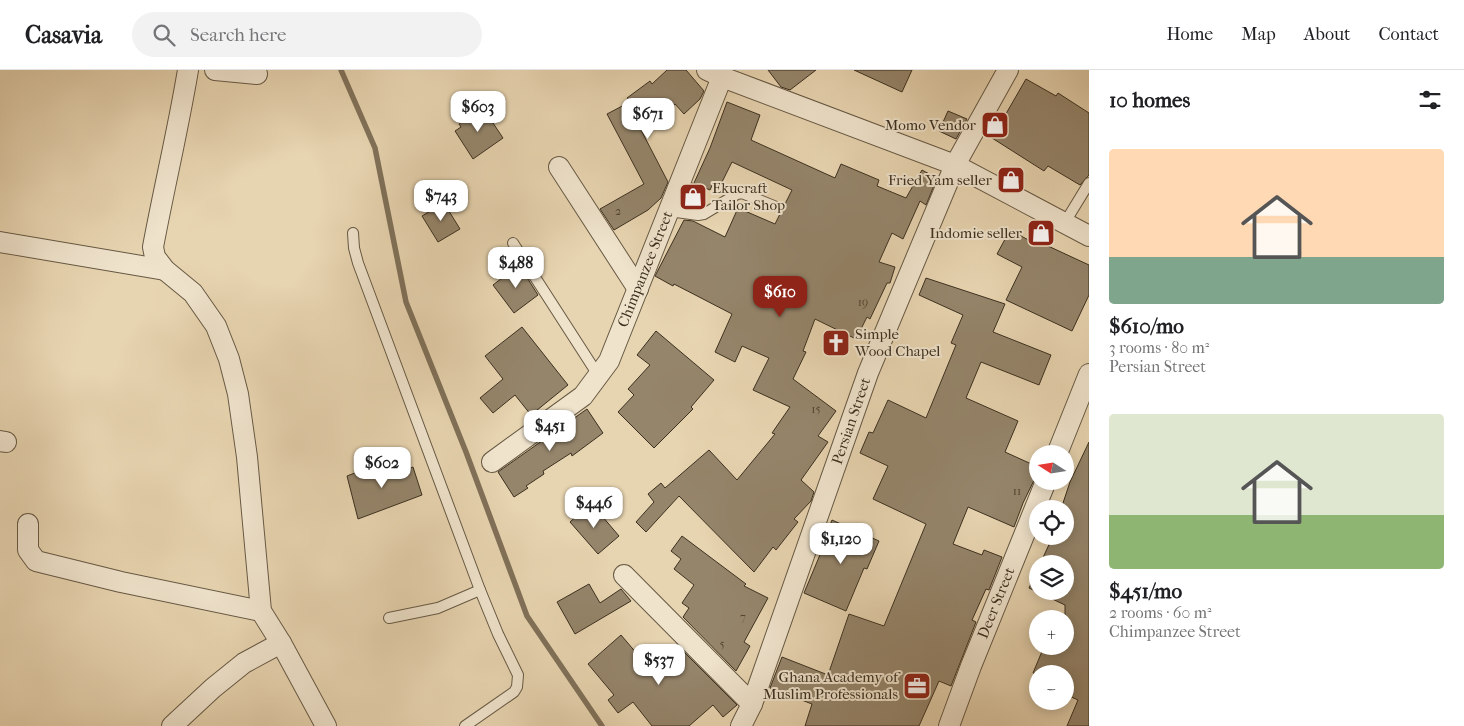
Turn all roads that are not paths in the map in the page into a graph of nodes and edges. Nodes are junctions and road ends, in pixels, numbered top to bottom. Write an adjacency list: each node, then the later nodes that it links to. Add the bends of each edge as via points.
1 (188, 70): 16 (street, via 180,122 152,247)
2 (214, 70): 4 (street)
3 (1008, 70): 6 (street, Persian Street)
4 (257, 74)
5 (715, 74): 6 (street, Chimpanzee Street); 10 (street, Chimpanzee Street)
6 (954, 165): 11 (street, Chimpanzee Street); 29 (street, Persian Street, via 868,373)
7 (559, 167): 17 (street)
8 (1089, 183): 11 (lane)
9 (774, 206): 10 (lane, via 742,193 704,214)
10 (669, 211): 17 (street, Chimpanzee Street)
11 (1064, 224): 13 (street, Chimpanzee Street)
12 (353, 233): 25 (lane, via 358,263)
13 (1089, 236)
14 (0, 242): 16 (street)
15 (513, 242): 19 (lane)
16 (165, 270): 26 (street, via 193,293 216,326 229,359 238,394 247,457)
17 (638, 289): 19 (street, Chimpanzee Street, via 609,361)
18 (1089, 374): 20 (street)
19 (598, 375): 21 (street, Chimpanzee Street, via 583,396)
20 (1061, 445)
21 (492, 462)
22 (1042, 490): 34 (street, Deer Street)
23 (28, 524): 26 (street, via 28,550 36,561 120,582)
24 (624, 575): 29 (street)
25 (480, 590): 27 (lane, via 438,608); 32 (lane, via 516,668 518,681 514,692)
26 (261, 610): 28 (street)
27 (389, 618)
28 (281, 643): 30 (street, via 238,668); 31 (street)
29 (752, 704): 33 (street, Persian Street)
30 (172, 726)
31 (326, 726)
32 (465, 726)
33 (741, 726)
34 (949, 726)

